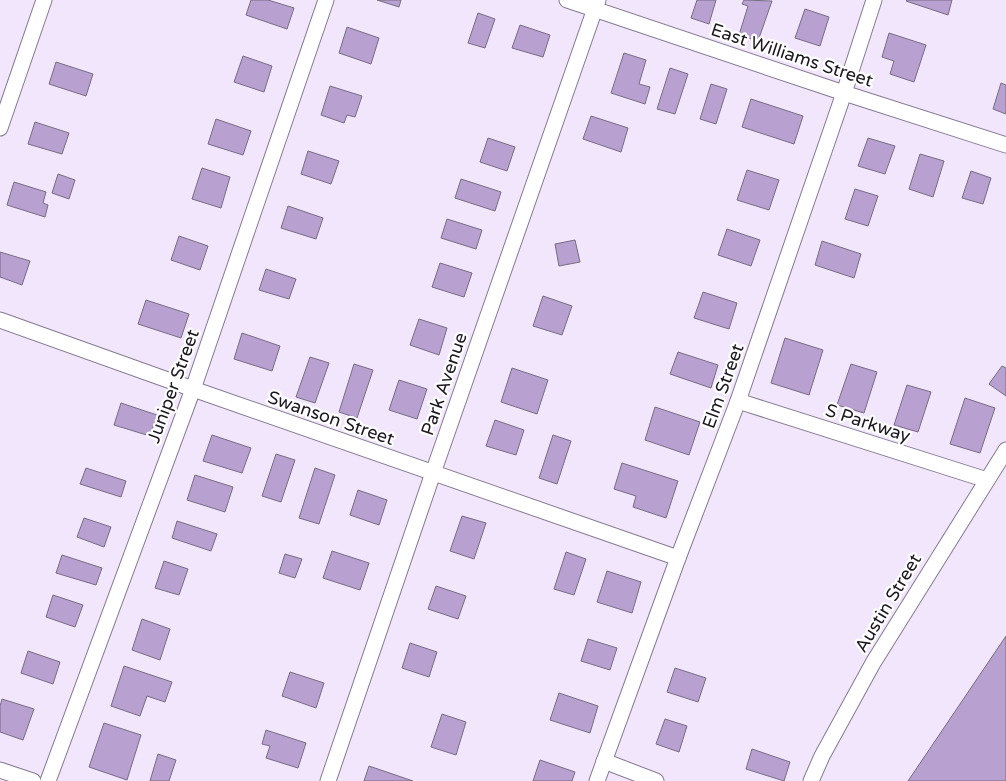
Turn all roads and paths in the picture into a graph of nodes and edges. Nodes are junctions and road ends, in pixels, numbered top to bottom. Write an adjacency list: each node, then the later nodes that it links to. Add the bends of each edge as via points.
1 (44, 0): 7 (street)
2 (326, 0): 10 (street, Juniper Street)
3 (567, 0): 5 (street, East Williams Street)
4 (874, 0): 6 (street, Elm Street)
5 (597, 5): 6 (street, East Williams Street); 13 (street, Park Avenue)
6 (844, 93): 8 (street, East Williams Street); 11 (street, Elm Street)
7 (0, 128)
8 (1006, 144)
9 (0, 320): 10 (street, Swanson Street)
10 (193, 389): 13 (street, Swanson Street); 19 (street, Juniper Street)
11 (738, 401): 14 (street, S Parkway); 15 (street, Elm Street)
12 (1006, 450): 14 (street, Austin Street)
13 (432, 473): 15 (street, Swanson Street); 20 (street, Park Avenue)
14 (987, 480): 23 (street, Austin Street, via 873,663)
15 (678, 558): 16 (street, Elm Street)
16 (604, 761): 21 (street, Elm Street); 22 (street)
17 (0, 770): 18 (street)
18 (33, 781)
19 (48, 781)
20 (328, 781)
21 (597, 781)
22 (656, 781)
23 (811, 781)

